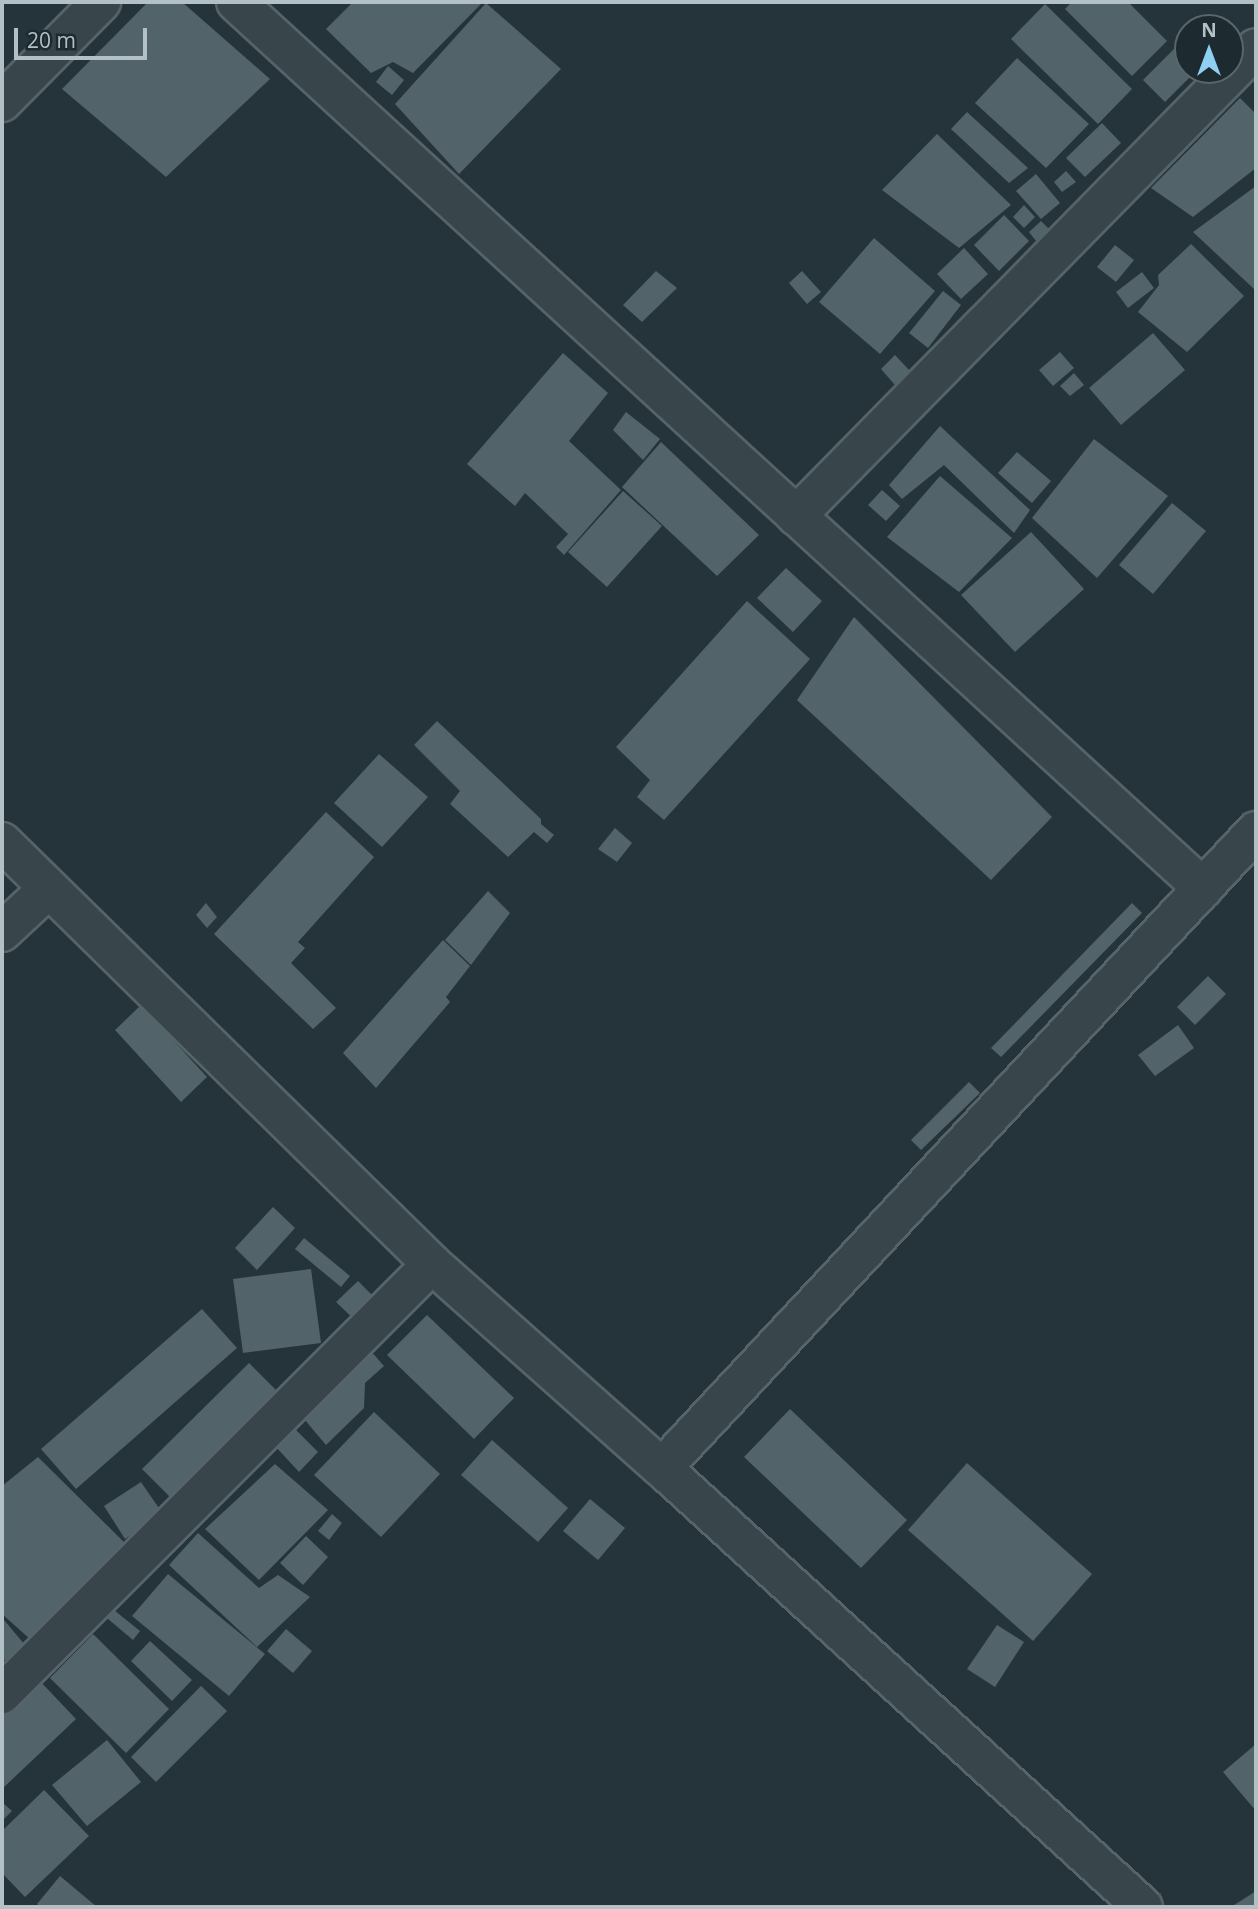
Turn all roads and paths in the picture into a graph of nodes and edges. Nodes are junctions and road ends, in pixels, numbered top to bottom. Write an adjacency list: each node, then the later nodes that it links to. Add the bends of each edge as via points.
1 (101, 2): 4 (street)
2 (236, 2): 5 (street)
3 (1256, 48): 5 (street)
4 (2, 102)
5 (796, 516): 9 (street)
6 (1256, 831): 9 (street)
7 (2, 842): 8 (street)
8 (49, 888): 10 (street); 11 (street)
9 (1203, 888): 12 (street)
10 (2, 932)
11 (432, 1264): 12 (street); 13 (street)
12 (662, 1468): 14 (street)
13 (2, 1694)
14 (1143, 1907)

